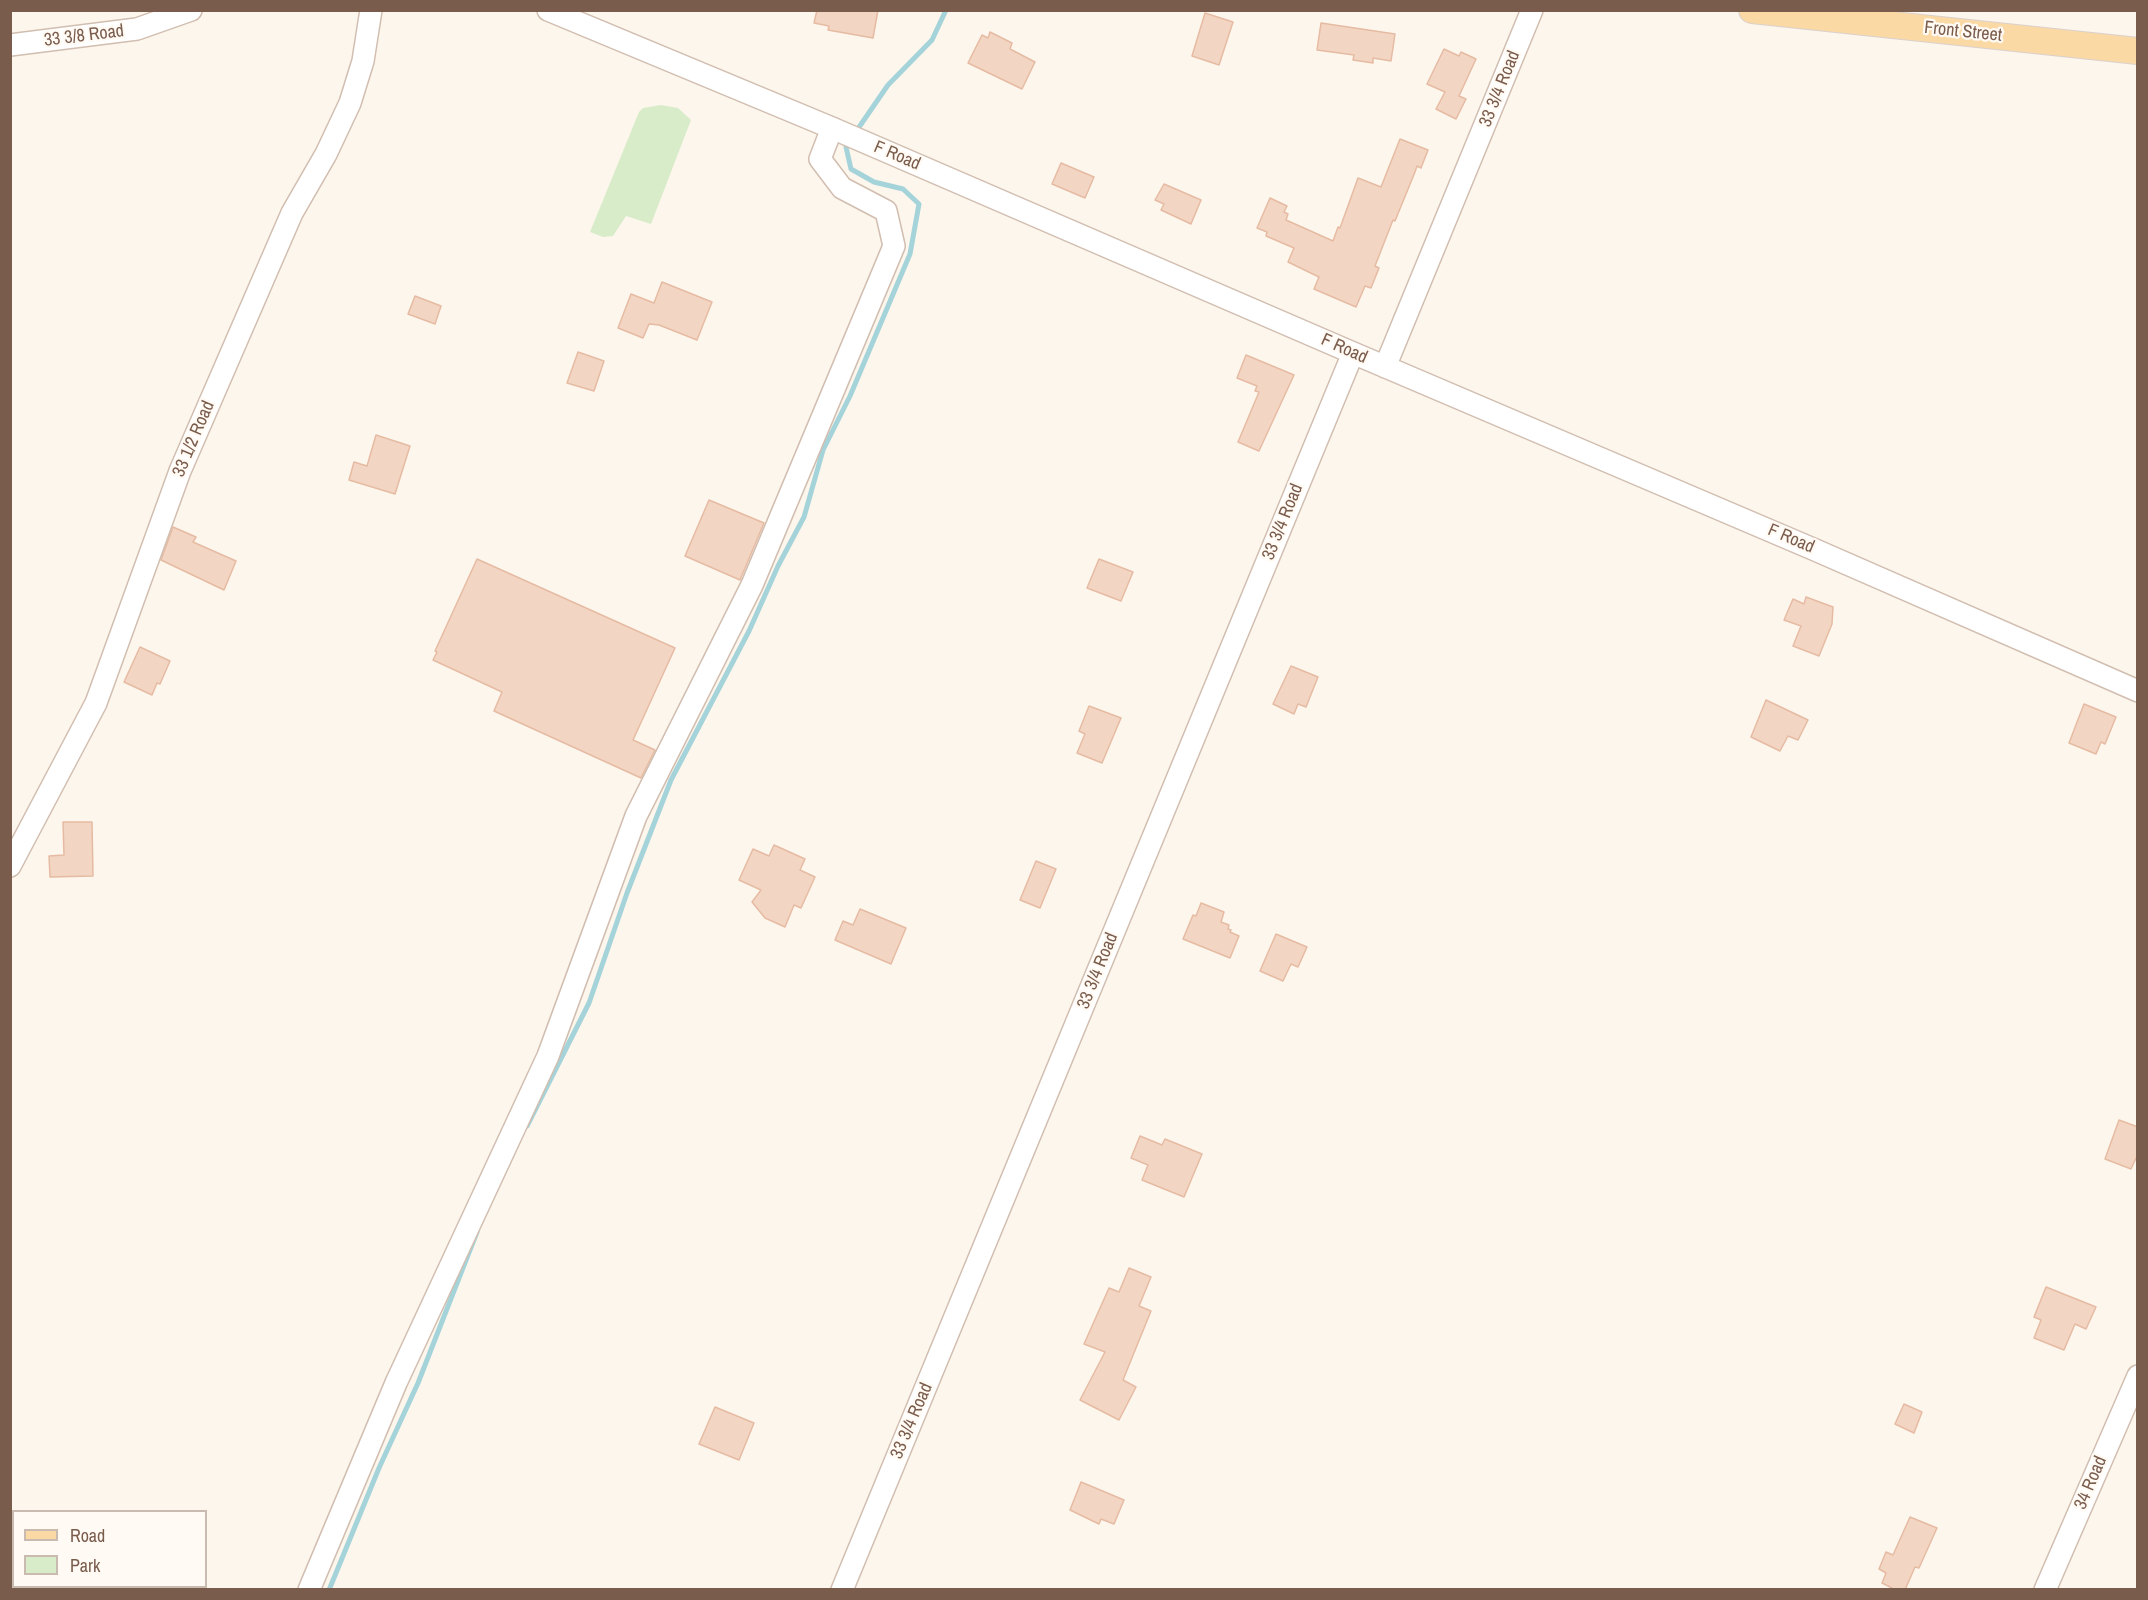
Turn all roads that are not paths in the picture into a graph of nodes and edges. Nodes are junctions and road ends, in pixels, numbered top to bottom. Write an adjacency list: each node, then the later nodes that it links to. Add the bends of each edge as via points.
1 (190, 10): 6 (street, 33 3/8 Road, via 137,29)
2 (371, 10): 12 (street, 33 1/2 Road, via 363,60 350,103 292,213 180,471 96,704)
3 (548, 10): 8 (street, F Road)
4 (1532, 10): 10 (street, 33 3/4 Road)
5 (1752, 10): 7 (main road, Front Street)
6 (10, 45)
7 (2138, 51)
8 (832, 128): 9 (street, F Road); 14 (street, via 820,159 842,188 886,211 894,246 752,585 636,816 548,1056 396,1383)
9 (1353, 353): 10 (street, F Road); 15 (street, 33 3/4 Road)
10 (1385, 367): 11 (street, F Road)
11 (2138, 691)
12 (10, 866)
13 (2138, 1376): 16 (street, 34 Road)
14 (309, 1590)
15 (842, 1590)
16 (2045, 1590)

